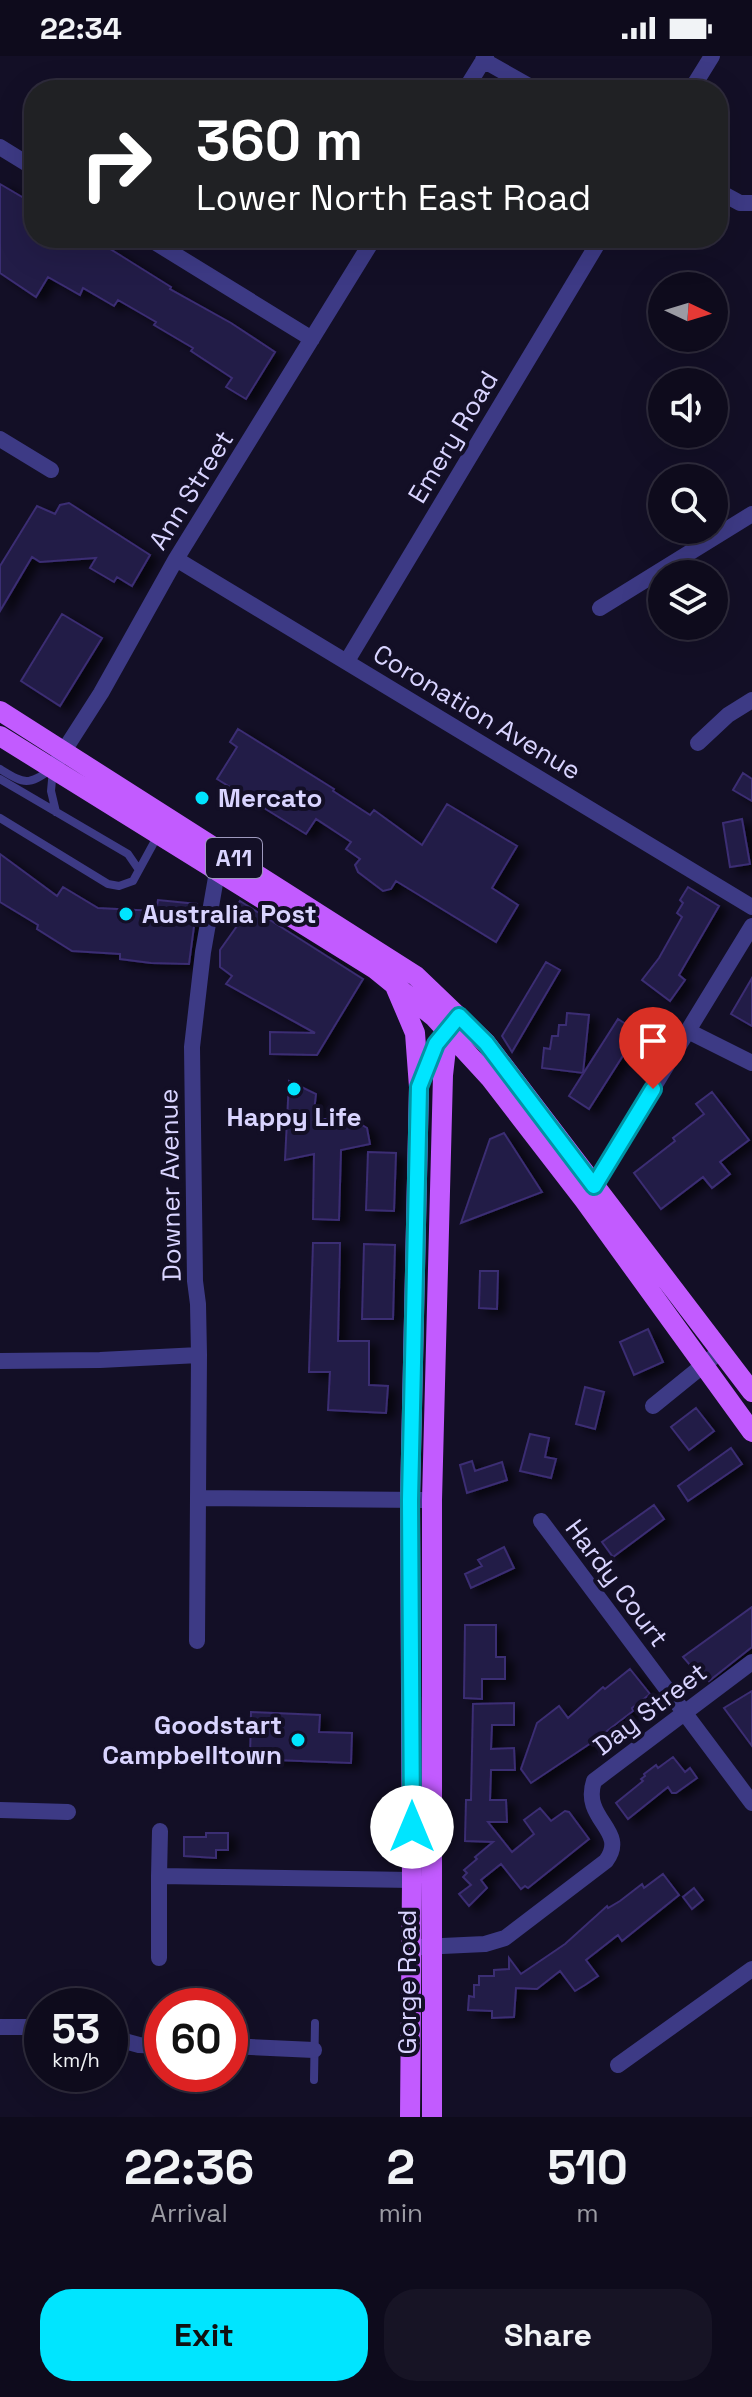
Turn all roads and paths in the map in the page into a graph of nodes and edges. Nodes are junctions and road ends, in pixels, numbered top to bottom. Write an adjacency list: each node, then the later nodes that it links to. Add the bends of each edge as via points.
1 (712, 56): 5 (street)
2 (484, 58): 3 (street); 4 (street)
3 (471, 80)
4 (520, 80)
5 (697, 80)
6 (0, 147): 7 (street)
7 (24, 162)
8 (728, 196): 9 (street)
9 (752, 203)
10 (164, 248): 13 (street)
11 (368, 248): 13 (street, Ann Street)
12 (595, 248): 19 (street, Emery Road)
13 (312, 339): 17 (street, Ann Street)
14 (0, 439): 15 (street)
15 (51, 470)
16 (752, 514): 18 (street)
17 (176, 559): 19 (street, Coronation Avenue); 24 (street, Ann Street)
18 (600, 608)
19 (347, 661): 33 (street, Coronation Avenue)
20 (752, 700): 23 (street)
21 (0, 711): 24 (main road, A11)
22 (0, 736): 25 (main road, A11)
23 (698, 743)
24 (64, 750): 25 (street, Ann Street); 36 (main road, A11, via 416,976)
25 (53, 768): 26 (lane, via 30,782); 28 (lane); 30 (main road, A11)
26 (0, 769)
27 (0, 779): 28 (lane)
28 (56, 812): 31 (lane, via 128,854)
29 (0, 818): 31 (lane, via 108,884 133,881)
30 (159, 835): 31 (lane); 32 (main road, A11)
31 (139, 870)
32 (217, 872): 35 (main road, A11); 42 (street, Downer Avenue, via 192,1047)
33 (752, 907)
34 (752, 926): 37 (street)
35 (395, 986): 36 (main road, A11); 39 (main road, Gorge Road, via 415,1033)
36 (454, 1024): 39 (main road, Gorge Road, via 436,1044); 40 (main road, A11, via 486,1043); 50 (main road, Gorge Road, via 443,1075)
37 (688, 1031): 38 (street); 40 (street)
38 (752, 1063)
39 (419, 1087): 49 (main road, Gorge Road)
40 (589, 1193): 41 (main road, A11); 44 (main road, A11)
41 (722, 1350): 44 (street); 45 (main road, A11)
42 (199, 1355): 43 (street); 48 (street, Downer Avenue)
43 (0, 1361)
44 (703, 1365): 46 (street); 47 (main road, A11)
45 (752, 1392)
46 (653, 1406)
47 (752, 1432)
48 (198, 1498): 49 (street); 52 (street, Downer Avenue)
49 (410, 1500): 50 (street); 60 (main road, Gorge Road)
50 (432, 1500): 62 (main road, Gorge Road)
51 (541, 1521): 54 (street, Hardy Court)
52 (197, 1641)
53 (752, 1662): 54 (street, Day Street)
54 (683, 1712): 55 (street, Hardy Court); 62 (street, Day Street, via 594,1781 591,1802 612,1839 606,1861 505,1938)
55 (752, 1803)
56 (0, 1810): 57 (street)
57 (68, 1812)
58 (160, 1831): 59 (street)
59 (159, 1876): 60 (street); 63 (street)
60 (412, 1880): 61 (main road, Gorge Road)
61 (412, 1947): 62 (street, Day Street); 72 (main road, Gorge Road)
62 (433, 1947): 73 (main road, Gorge Road)
63 (159, 1958)
64 (752, 1969): 70 (street)
65 (315, 2023): 69 (lane)
66 (0, 2027): 67 (street)
67 (24, 2027)
68 (248, 2047): 69 (street)
69 (314, 2050): 71 (lane)
70 (618, 2065)
71 (314, 2080)
72 (410, 2117)
73 (432, 2117)

